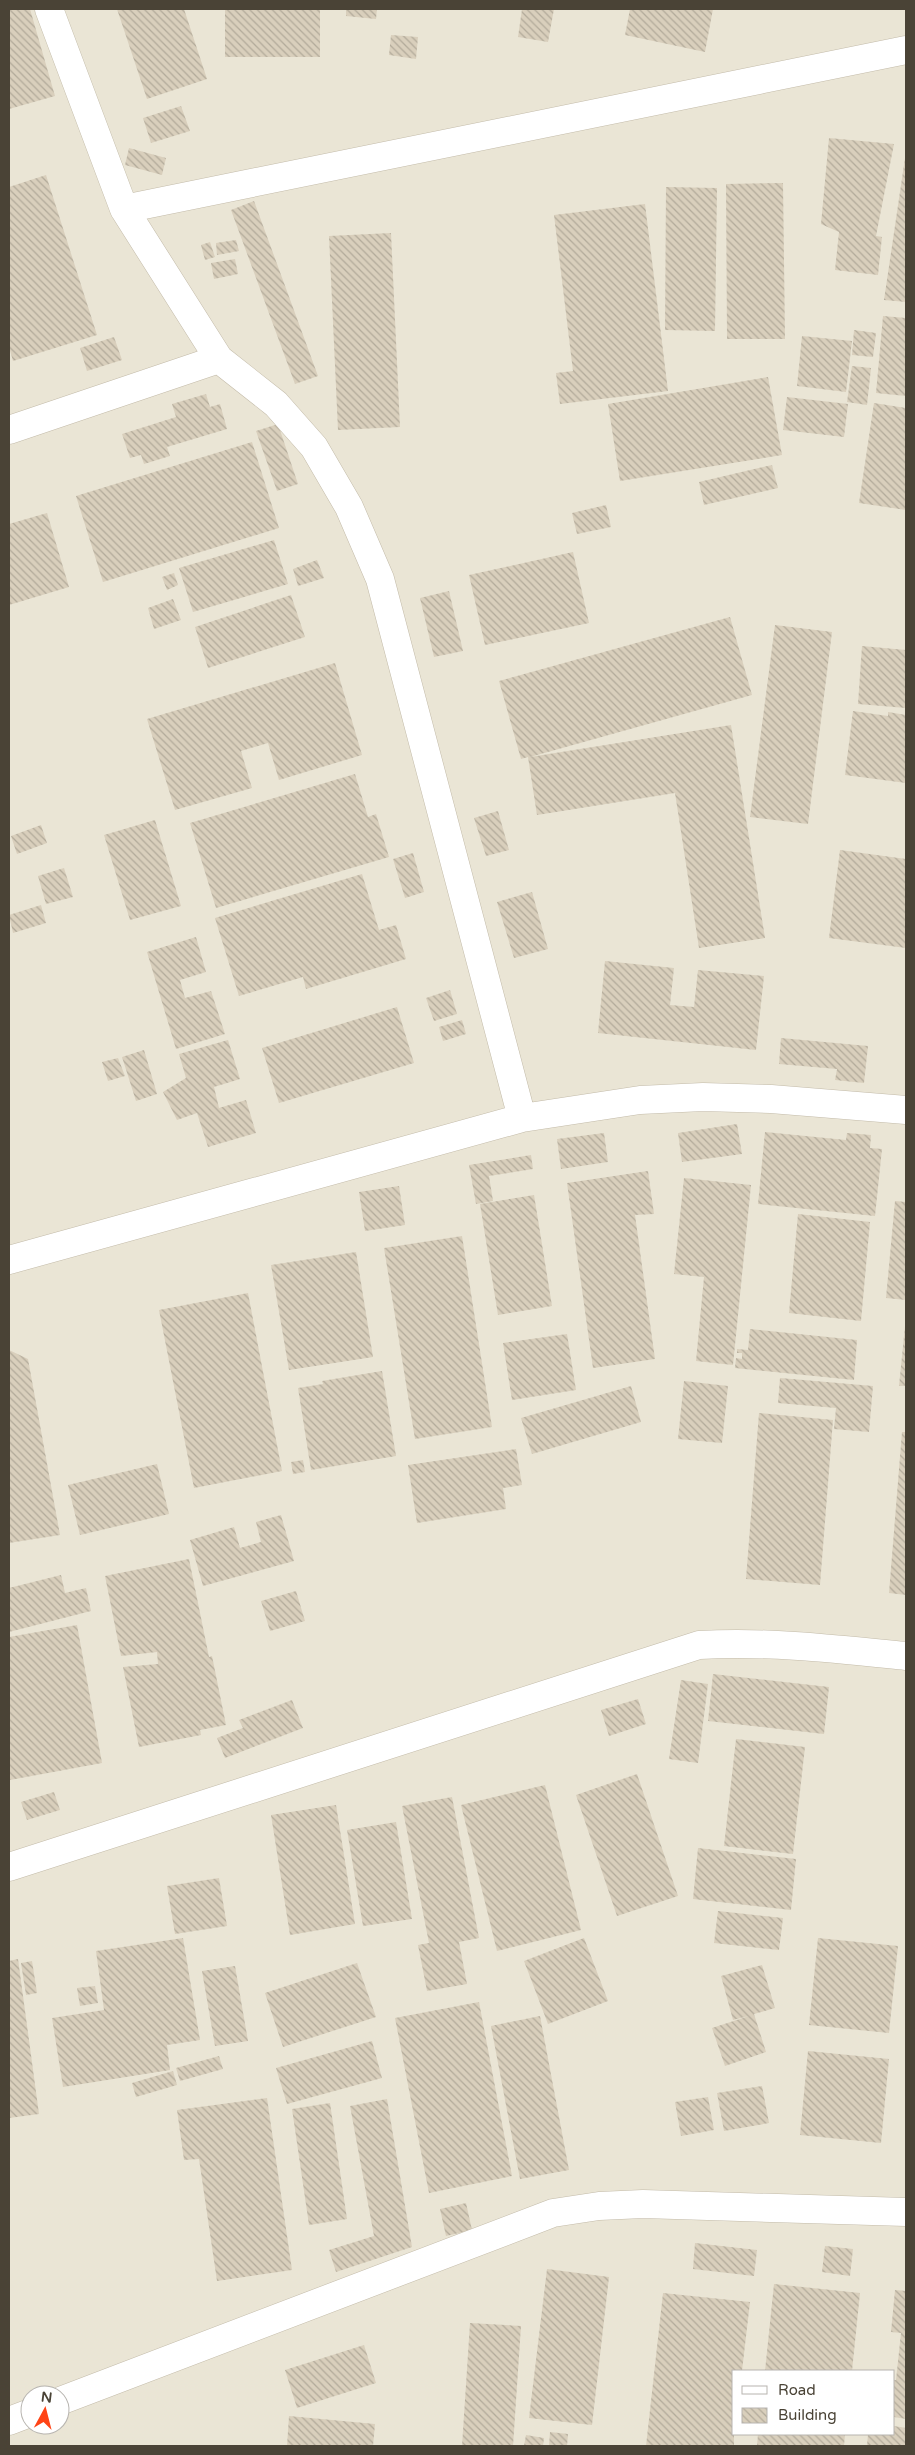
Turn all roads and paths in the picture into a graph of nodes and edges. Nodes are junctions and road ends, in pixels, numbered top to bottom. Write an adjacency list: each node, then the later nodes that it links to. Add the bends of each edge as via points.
1 (49, 9): 3 (street)
2 (906, 50): 3 (street)
3 (124, 209): 4 (street)
4 (219, 359): 5 (street); 7 (street, via 276,404 314,447 349,507 380,579)
5 (9, 430)
6 (906, 1110): 7 (street, via 772,1098 703,1097 640,1100)
7 (522, 1118): 8 (street)
8 (9, 1260)
9 (906, 1656): 10 (street, via 804,1646 699,1645)
10 (9, 1867)
11 (906, 2212): 12 (street, via 643,2204 554,2213)
12 (70, 2397)

